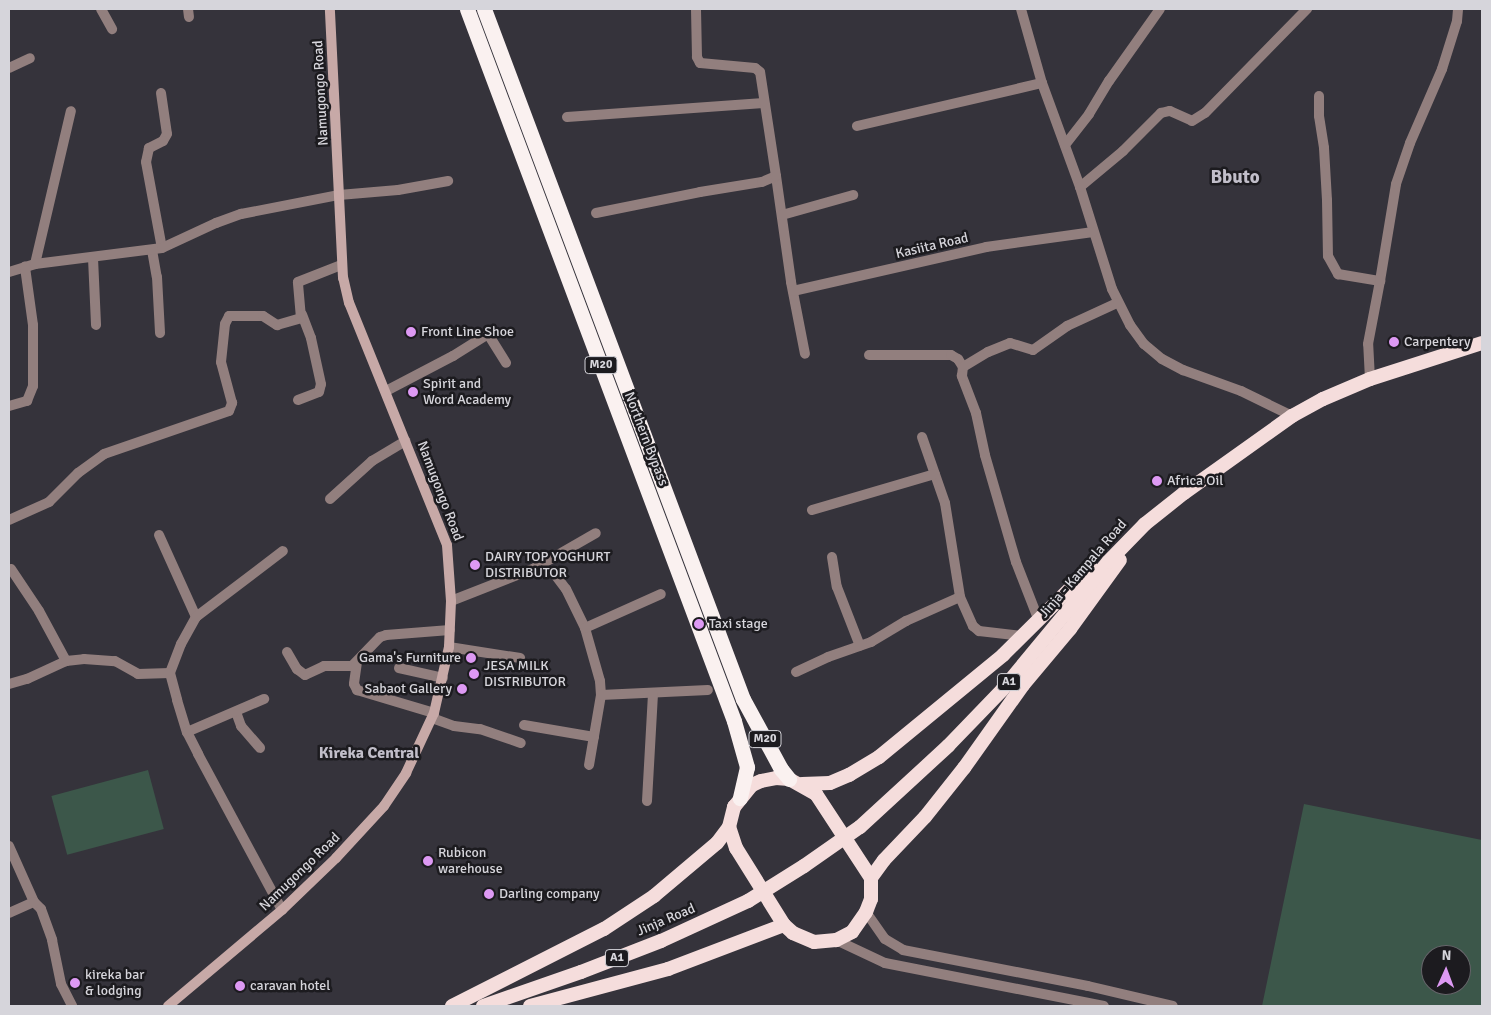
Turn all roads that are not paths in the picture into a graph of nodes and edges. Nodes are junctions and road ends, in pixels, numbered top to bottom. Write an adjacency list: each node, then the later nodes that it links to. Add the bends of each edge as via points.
1 (101, 9): 10 (street)
2 (330, 9): 24 (main road, Namugongo Road)
3 (467, 9): 96 (highway, Northern Bypass / M20, via 734,721 747,767)
4 (484, 9): 95 (highway, Northern Bypass / M20, via 743,699 781,769)
5 (696, 9): 16 (street, via 698,60 703,64 755,68 760,72)
6 (1021, 9): 13 (street)
7 (1160, 9): 20 (street)
8 (1307, 9): 23 (street, via 1199,118 1192,121 1170,111 1161,113)
9 (1458, 9): 35 (street, via 1442,69 1396,184)
10 (112, 28)
11 (30, 58): 12 (street)
12 (9, 68)
13 (1042, 83): 19 (street); 20 (street)
14 (161, 93): 29 (street, via 167,134 163,141 149,148 146,162)
15 (1319, 96): 35 (street, via 1328,256 1338,274)
16 (764, 103): 18 (street); 21 (street)
17 (71, 111): 31 (street)
18 (567, 116)
19 (857, 126)
20 (1065, 145): 23 (street)
21 (776, 176): 26 (street, via 762,182); 27 (street)
22 (448, 182): 24 (street)
23 (1080, 187): 28 (street)
24 (339, 195): 29 (street, via 241,214); 32 (main road, Namugongo Road)
25 (853, 195): 27 (street)
26 (596, 213)
27 (782, 215): 36 (street)
28 (1093, 232): 36 (street, Kasiita Road, via 986,247); 37 (street)
29 (157, 249): 30 (street); 40 (street)
30 (93, 258): 31 (street); 39 (street)
31 (35, 264): 33 (street)
32 (341, 265): 38 (street, via 298,282); 47 (main road, Namugongo Road, via 349,303)
33 (25, 267): 34 (street); 49 (street, via 33,326 33,386 27,401)
34 (9, 272)
35 (1380, 281): 46 (street, via 1368,344)
36 (793, 291): 42 (street)
37 (1117, 303): 45 (street, via 1067,326 1033,350 1010,343); 50 (street, via 1144,344 1162,359)
38 (302, 315): 48 (street, via 311,338 321,384 319,392); 56 (street, via 277,325 263,316 229,316 225,324 221,362 232,403 229,411 104,454 78,473 50,502)
39 (96, 325)
40 (160, 333)
41 (1482, 343): 46 (highway, Jinja - Kampala Road / A1)
42 (805, 354)
43 (869, 355): 45 (street, via 951,355)
44 (506, 363): 47 (street, via 488,334)
45 (963, 367): 68 (street, via 962,376 976,413 1016,562)
46 (1370, 379): 50 (highway, Jinja - Kampala Road / A1)
47 (386, 391): 52 (main road, Namugongo Road)
48 (298, 400)
49 (9, 406)
50 (1292, 416): 57 (highway, Jinja - Kampala Road / A1)
51 (922, 437): 53 (street)
52 (405, 441): 54 (street, via 372,461); 66 (main road, Namugongo Road, via 447,545)
53 (935, 474): 55 (street); 65 (street, via 945,503)
54 (330, 499)
55 (812, 510)
56 (9, 520)
57 (1144, 524): 68 (highway, via 1107,553); 100 (highway, via 1070,629 1023,685 964,768); 101 (highway, Jinja - Kampala Road / A1, via 1090,581 1002,690 927,767 860,827)
58 (596, 534): 62 (street)
59 (159, 536): 67 (street)
60 (283, 551): 67 (street)
61 (832, 557): 72 (street, via 843,603)
62 (535, 568): 66 (street); 69 (street, via 553,572 566,588)
63 (11, 569): 76 (street)
64 (661, 594): 69 (street)
65 (960, 597): 71 (street, via 973,626 979,631); 72 (street, via 906,620)
66 (451, 601): 70 (main road, Namugongo Road)
67 (196, 617): 80 (street)
68 (1039, 621): 71 (highway)
69 (585, 628): 85 (street, via 600,681)
70 (450, 630): 73 (main road, Namugongo Road); 77 (street, via 380,637)
71 (1022, 636): 95 (highway, via 879,757 830,783)
72 (860, 646): 79 (street)
73 (449, 647): 75 (street); 81 (main road, Namugongo Road)
74 (287, 652): 77 (street, via 305,674 324,666 345,667)
75 (520, 658)
76 (66, 661): 80 (street, via 109,659 138,674); 82 (street)
77 (357, 662): 88 (street, via 355,689)
78 (399, 668): 81 (street)
79 (796, 672)
80 (170, 673): 90 (street)
81 (443, 678): 88 (main road, Namugongo Road)
82 (9, 684)
83 (708, 690): 84 (street)
84 (653, 694): 85 (street); 97 (street)
85 (600, 695): 91 (street)
86 (264, 699): 87 (street)
87 (236, 712): 90 (street); 93 (street, via 241,726)
88 (433, 716): 92 (street, via 454,726 480,729); 103 (main road, Namugongo Road, via 406,773 384,806)
89 (524, 725): 91 (street)
90 (188, 732): 103 (street)
91 (594, 737): 94 (street)
92 (521, 743)
93 (260, 748)
94 (589, 765)
95 (794, 782): 96 (highway, via 761,781 752,785); 100 (highway, via 816,794)
96 (740, 798): 98 (highway, via 730,817)
97 (647, 801)
98 (729, 827): 106 (highway, via 736,848); 110 (highway, via 717,843 654,896 604,929)
99 (9, 846): 102 (street)
100 (870, 878): 104 (highway, via 871,899)
101 (748, 901): 111 (highway, Jinja Road / A1, via 653,944)
102 (34, 902): 105 (street); 108 (street, via 41,909 52,940 61,984)
103 (282, 910): 109 (main road, Namugongo Road)
104 (866, 912): 107 (highway, via 852,932); 114 (street, via 884,939 904,950)
105 (9, 914)
106 (784, 925): 107 (highway, via 792,933 814,942); 112 (highway, via 668,969)
107 (836, 940): 113 (street, via 885,963)
108 (72, 1006)
109 (168, 1006)
110 (452, 1006)
111 (483, 1006)
112 (530, 1006)
113 (1104, 1006)
114 (1173, 1006)

